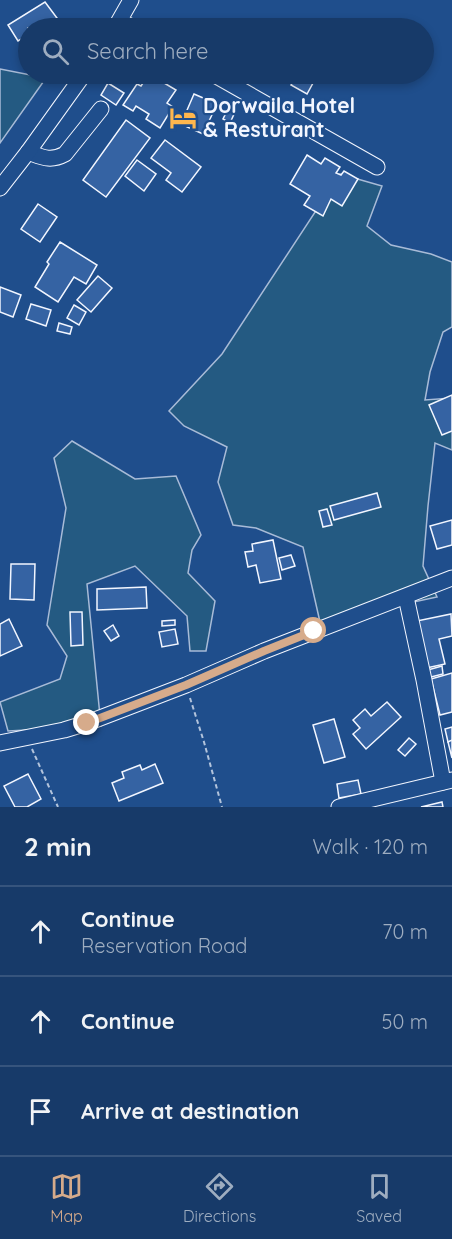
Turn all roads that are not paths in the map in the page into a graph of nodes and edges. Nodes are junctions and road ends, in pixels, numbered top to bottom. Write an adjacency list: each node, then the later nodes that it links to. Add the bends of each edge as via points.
1 (131, 0): 2 (street)
2 (125, 18)
3 (77, 84): 6 (street)
4 (231, 84): 7 (street)
5 (101, 109): 6 (street, via 65,154 48,159)
6 (28, 152): 8 (street)
7 (377, 166)
8 (0, 188)
9 (452, 578): 10 (street)
10 (406, 597): 11 (street, via 87,723); 12 (street)
11 (0, 743)
12 (448, 781): 13 (street)
13 (339, 807)

